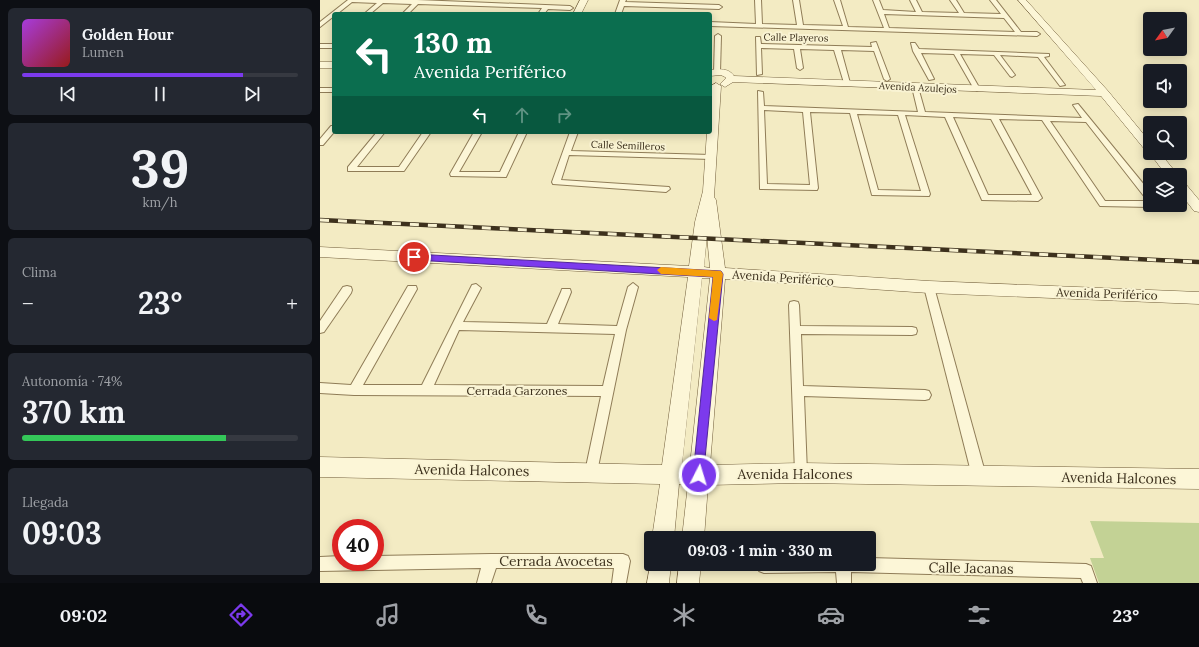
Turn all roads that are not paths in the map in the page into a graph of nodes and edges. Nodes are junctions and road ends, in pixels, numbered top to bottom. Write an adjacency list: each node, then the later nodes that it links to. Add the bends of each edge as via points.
1 (584, 0): 22 (main road)
2 (720, 0): 29 (street)
3 (758, 0): 34 (street)
4 (796, 0): 35 (street)
5 (837, 0): 36 (street)
6 (876, 0): 25 (street)
7 (913, 0): 26 (street)
8 (953, 0): 28 (street)
9 (993, 0): 31 (street)
10 (1022, 0): 68 (main road)
11 (382, 1): 12 (street); 17 (street, via 352,0); 18 (street)
12 (417, 2): 14 (street); 19 (street)
13 (623, 2): 23 (street); 24 (street)
14 (512, 6): 15 (street); 20 (street)
15 (546, 7): 16 (street); 21 (street)
16 (570, 8)
17 (337, 12)
18 (370, 12)
19 (407, 12)
20 (508, 12)
21 (542, 12)
22 (578, 12)
23 (619, 12)
24 (696, 12)
25 (880, 12): 26 (street); 37 (street)
26 (920, 13): 28 (street)
27 (712, 14): 29 (street)
28 (962, 14): 31 (street)
29 (718, 15): 32 (street); 34 (street)
30 (332, 16): 33 (street)
31 (1005, 16): 38 (street)
32 (712, 22)
33 (320, 25)
34 (758, 25): 35 (street)
35 (800, 26): 36 (street)
36 (846, 28): 37 (street)
37 (887, 29): 38 (street)
38 (1019, 33): 39 (street)
39 (1037, 34)
40 (718, 36): 54 (street)
41 (758, 38): 45 (street)
42 (913, 44): 48 (street)
43 (332, 45): 44 (street)
44 (320, 46)
45 (758, 46): 46 (street, Calle Playeros); 55 (street, Calle Playeros)
46 (796, 47): 47 (street, Calle Playeros); 53 (street)
47 (836, 48): 58 (street, Calle Playeros, via 875,46); 60 (street, Calle Playeros)
48 (916, 51): 49 (street); 59 (street)
49 (956, 52): 50 (street); 63 (street)
50 (996, 54): 56 (street); 61 (street, via 1043,55)
51 (320, 65): 52 (main road)
52 (332, 65)
53 (800, 68)
54 (714, 72): 57 (main road, Avenida Azulejos, via 726,73)
55 (759, 74)
56 (1012, 75)
57 (731, 79): 60 (main road, Avenida Azulejos); 62 (main road, Avenida Azulejos, via 724,85)
58 (887, 79)
59 (931, 79)
60 (847, 83): 64 (main road, Avenida Azulejos)
61 (1062, 85)
62 (713, 86): 79 (main road)
63 (975, 86): 64 (main road, Avenida Azulejos); 68 (main road, Avenida Azulejos)
64 (916, 89): 74 (street)
65 (332, 90): 66 (street)
66 (322, 91)
67 (760, 92): 70 (street)
68 (1104, 93): 87 (main road)
69 (1076, 105): 78 (street)
70 (761, 108): 71 (street); 71 (street, via 763,187 814,188)
71 (806, 110): 72 (street)
72 (853, 111): 73 (street); 73 (street, via 875,193 926,194)
73 (901, 113): 74 (street)
74 (922, 114): 75 (street)
75 (948, 115): 76 (street); 76 (street, via 985,198 1038,198)
76 (994, 117): 77 (street)
77 (1045, 119): 78 (street); 96 (street, via 1103,204)
78 (1089, 120): 94 (street)
79 (712, 122)
80 (332, 130): 88 (street)
81 (379, 134): 82 (street, via 351,169 401,169)
82 (426, 134)
83 (477, 134): 84 (street, via 454,174 503,175)
84 (522, 134)
85 (573, 134): 89 (street)
86 (712, 134): 90 (main road)
87 (1143, 140)
88 (320, 144)
89 (566, 153): 90 (street, Calle Semilleros); 93 (street, via 556,182)
90 (711, 157): 98 (main road)
91 (1160, 160): 92 (main road)
92 (1166, 168)
93 (666, 189)
94 (1143, 189)
95 (1187, 193): 97 (main road)
96 (1143, 204)
97 (1199, 208)
98 (708, 222): 99 (main road); 100 (main road)
99 (700, 245): 100 (street); 102 (main road)
100 (715, 246): 103 (main road)
101 (320, 252): 102 (main road, Avenida Periférico)
102 (696, 272): 103 (main road, Avenida Periférico); 127 (main road)
103 (718, 274): 105 (main road, Avenida Periférico); 128 (main road)
104 (633, 287): 115 (street)
105 (929, 287): 110 (main road, Avenida Periférico); 129 (street)
106 (476, 288): 112 (street)
107 (412, 289): 119 (street)
108 (347, 290): 113 (street)
109 (566, 292): 114 (street)
110 (1199, 298)
111 (794, 305): 116 (street)
112 (456, 326): 114 (street); 120 (street)
113 (320, 328)
114 (551, 328): 115 (street)
115 (621, 330): 121 (street)
116 (795, 330): 117 (street); 122 (street)
117 (912, 331)
118 (320, 388): 119 (street, Cerrada Garzones)
119 (354, 390): 120 (street, Cerrada Garzones)
120 (426, 390): 121 (street, Cerrada Garzones)
121 (608, 391): 125 (street)
122 (797, 391): 123 (street); 126 (street)
123 (925, 395)
124 (320, 467): 125 (main road, Avenida Halcones)
125 (591, 472): 127 (main road, Avenida Halcones)
126 (801, 473): 128 (main road, Avenida Halcones); 129 (main road, Avenida Halcones)
127 (670, 474): 128 (main road, Avenida Halcones); 131 (main road)
128 (699, 475): 132 (main road)
129 (979, 476): 130 (main road, Avenida Halcones)
130 (1199, 479)
131 (664, 531)
132 (694, 531)
133 (491, 561): 134 (street, Cerrada Avocetas); 139 (street, Cerrada Avocetas); 140 (street, Cerrada Avocetas, via 622,561)
134 (320, 564)
135 (876, 567): 144 (street, Calle Jacanas, via 1086,571)
136 (659, 571): 141 (main road)
137 (689, 571): 142 (main road)
138 (843, 571): 143 (street)
139 (484, 583)
140 (619, 583)
141 (658, 583)
142 (688, 583)
143 (844, 583)
144 (1090, 583)

